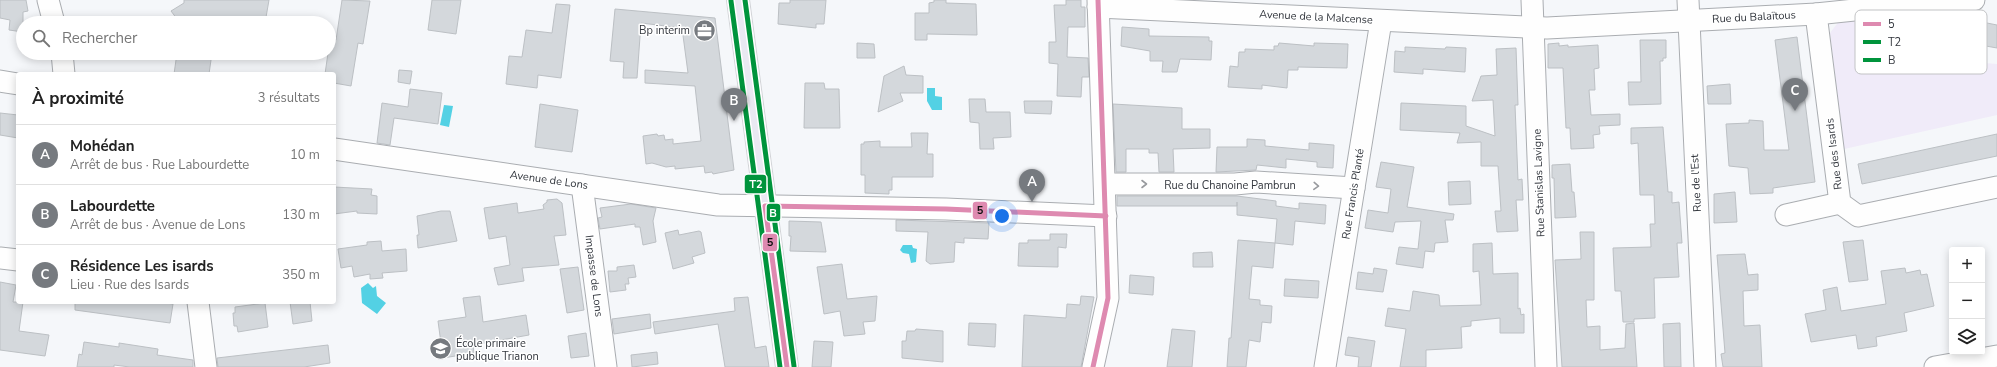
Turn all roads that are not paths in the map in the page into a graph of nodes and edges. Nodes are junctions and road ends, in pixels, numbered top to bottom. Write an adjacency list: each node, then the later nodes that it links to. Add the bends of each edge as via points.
1 (48, 0): 8 (street)
2 (738, 0): 22 (main road)
3 (1532, 0): 11 (street, Rue Stanislas Lavigne)
4 (1688, 0): 10 (street, Rue de l'Est)
5 (1974, 0): 7 (street, Rue du Balaïtous)
6 (1098, 3): 9 (street, Avenue de la Malcense); 17 (street)
7 (1816, 14): 10 (street, Rue du Balaïtous); 21 (street, Rue des Isards)
8 (52, 16)
9 (1381, 21): 11 (street, Avenue de la Malcense); 20 (street, Rue Francis Planté)
10 (1689, 21): 11 (street, Rue du Balaïtous); 35 (street, Rue de l'Est)
11 (1533, 28): 34 (street, Rue Stanislas Lavigne)
12 (63, 60): 13 (street)
13 (64, 72)
14 (0, 81): 15 (street)
15 (16, 84)
16 (336, 149): 18 (street, Avenue de Lons)
17 (1105, 184): 20 (street, Rue du Chanoine Pambrun, one-way to 20, via 1256,182); 24 (street)
18 (582, 185): 22 (street, Avenue de Lons, via 718,205); 30 (street, Impasse de Lons)
19 (1997, 187): 21 (street, Rue des Isards, via 1858,216)
20 (1354, 188): 33 (street, Rue Francis Planté)
21 (1840, 203): 23 (street)
22 (765, 206): 24 (street, Avenue de Lons, via 946,209); 31 (main road)
23 (1786, 215)
24 (1106, 216): 32 (street, via 1108,298)
25 (0, 258): 26 (street)
26 (16, 260)
27 (198, 304): 29 (street)
28 (1997, 356): 36 (street)
29 (206, 367)
30 (606, 367)
31 (787, 367)
32 (1093, 367)
33 (1325, 367)
34 (1546, 367)
35 (1704, 367)
36 (1935, 367)

